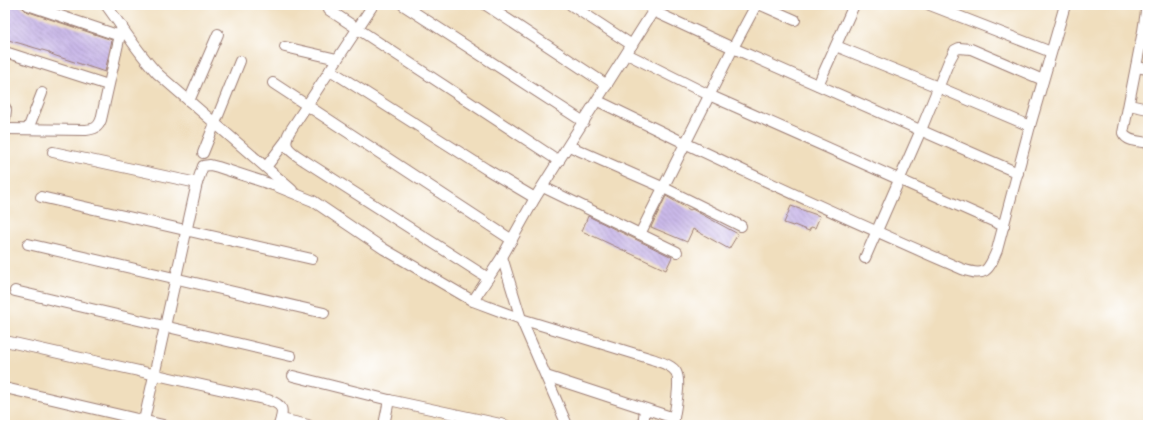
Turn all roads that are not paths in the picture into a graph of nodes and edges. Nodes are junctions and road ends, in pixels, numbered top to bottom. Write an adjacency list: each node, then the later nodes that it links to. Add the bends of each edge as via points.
1 (28, 5): 18 (street)
2 (106, 5): 18 (street)
3 (373, 5): 17 (street)
4 (403, 5): 48 (street)
5 (486, 5): 36 (street)
6 (571, 5): 21 (street)
7 (756, 5): 24 (street)
8 (762, 5): 14 (street)
9 (854, 5): 22 (street)
10 (930, 5): 26 (street)
11 (1147, 5): 19 (street)
12 (1062, 6): 26 (street)
13 (655, 8): 21 (street); 24 (street)
14 (783, 9): 16 (street)
15 (329, 10): 17 (street)
16 (795, 20)
17 (358, 28): 28 (street); 60 (street)
18 (121, 31): 35 (street); 42 (street, via 149,65)
19 (1146, 32): 30 (street)
20 (218, 34): 42 (street)
21 (632, 45): 27 (street)
22 (836, 46): 37 (street); 38 (street)
23 (285, 47): 28 (street)
24 (733, 48): 37 (street); 40 (street)
25 (5, 52): 35 (street)
26 (1052, 52): 33 (street)
27 (627, 54): 36 (street); 40 (street)
28 (337, 59): 32 (street)
29 (240, 61): 49 (street)
30 (1136, 67): 31 (street); 43 (street)
31 (1148, 69)
32 (330, 70): 44 (street); 69 (street)
33 (1044, 80): 38 (street, via 971,49 959,48 952,55); 50 (street)
34 (273, 83): 44 (street)
35 (108, 85): 52 (street, via 98,127 86,130)
36 (607, 85): 41 (street)
37 (818, 85): 53 (street)
38 (938, 87): 50 (street); 53 (street)
39 (42, 93): 52 (street)
40 (709, 95): 55 (street); 63 (street)
41 (598, 100): 48 (street); 55 (street)
42 (189, 101): 49 (street)
43 (1129, 105): 46 (street); 56 (street, via 1123,133 1129,139)
44 (307, 106): 54 (street); 75 (street)
45 (5, 107): 47 (street)
46 (1148, 109)
47 (5, 118)
48 (584, 122): 57 (street)
49 (215, 123): 59 (street); 61 (street)
50 (1030, 126): 62 (street)
51 (5, 129): 52 (street)
52 (28, 129)
53 (921, 130): 62 (street); 63 (street)
54 (285, 142): 61 (street); 81 (street, via 295,154)
55 (684, 143): 66 (street); 73 (street)
56 (1148, 143)
57 (569, 146): 60 (street); 66 (street)
58 (53, 152): 64 (street)
59 (203, 153)
60 (559, 161): 65 (street)
61 (266, 167): 67 (street)
62 (1018, 172): 71 (street)
63 (899, 179): 71 (street); 73 (street)
64 (197, 183): 67 (street, via 203,166 210,165); 72 (street)
65 (543, 187): 69 (street); 74 (street)
66 (662, 187): 70 (street); 74 (street)
67 (297, 194): 84 (street, via 313,201 384,249)
68 (41, 197): 72 (street)
69 (536, 198): 75 (street)
70 (741, 226)
71 (1004, 226): 73 (street, via 994,258 983,273 978,274)
72 (187, 231): 80 (street); 82 (street)
73 (876, 232): 79 (street)
74 (640, 234): 77 (street)
75 (512, 240): 78 (street)
76 (28, 244): 82 (street)
77 (678, 252)
78 (502, 257): 81 (street); 86 (street)
79 (865, 258)
80 (312, 259)
81 (488, 278): 84 (street)
82 (176, 279): 85 (street); 87 (street)
83 (15, 291): 87 (street)
84 (473, 301): 86 (street)
85 (324, 313)
86 (521, 319): 92 (street); 96 (street, via 652,359 672,368 678,381)
87 (166, 326): 89 (street); 90 (street)
88 (5, 340): 90 (street)
89 (291, 356)
90 (154, 374): 97 (street, via 274,402 282,409); 98 (street)
91 (293, 376): 94 (street)
92 (546, 376): 95 (street); 104 (street)
93 (5, 388): 98 (street)
94 (389, 400): 99 (street); 102 (street)
95 (646, 409): 96 (street); 105 (street)
96 (673, 421)
97 (280, 422): 101 (street)
98 (143, 423): 100 (street)
99 (488, 423): 103 (street)
100 (163, 425)
101 (308, 425)
102 (384, 425)
103 (505, 425)
104 (567, 425)
105 (643, 425)

